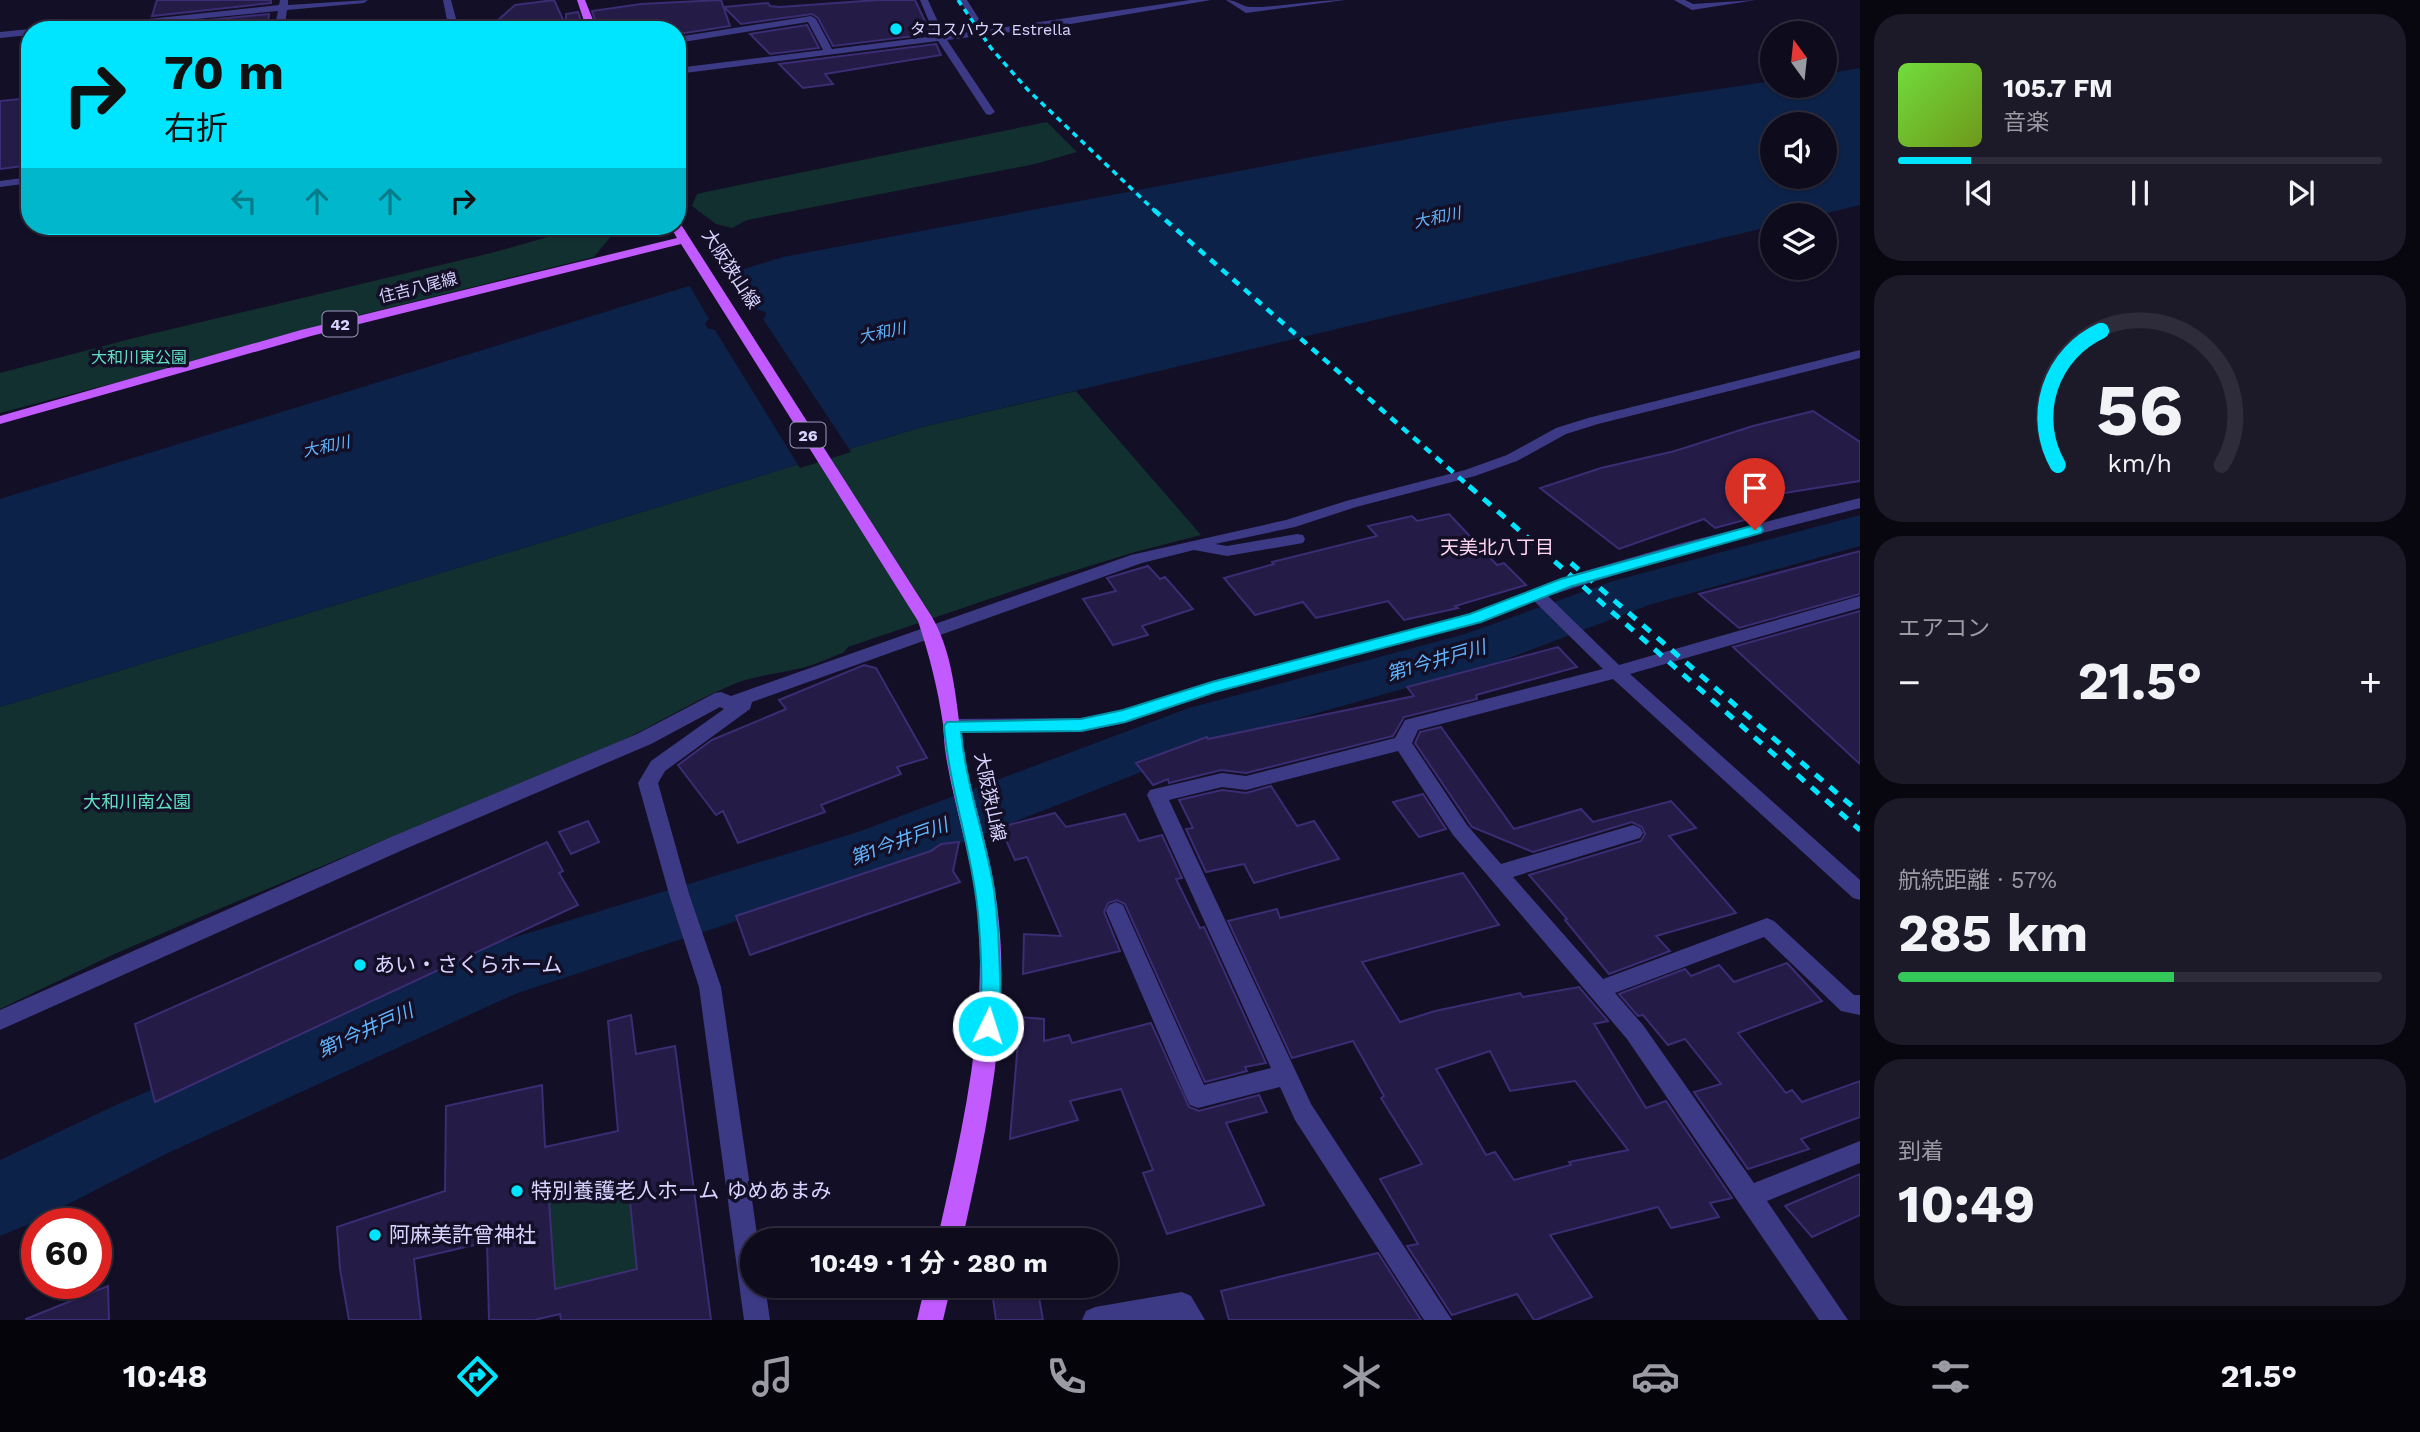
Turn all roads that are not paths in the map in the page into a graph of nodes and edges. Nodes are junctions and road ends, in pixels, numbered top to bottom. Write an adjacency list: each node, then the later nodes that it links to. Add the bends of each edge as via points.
1 (364, 0): 11 (street)
2 (447, 0): 13 (street)
3 (580, 0): 14 (main road)
4 (924, 0): 18 (street)
5 (963, 0): 15 (street)
6 (1207, 0): 18 (street)
7 (1230, 0): 8 (street, via 1246,10)
8 (1341, 0)
9 (1678, 0): 10 (street, via 1692,7)
10 (1752, 0)
11 (284, 4): 12 (street)
12 (132, 21)
13 (452, 21)
14 (588, 21)
15 (982, 28)
16 (21, 33): 17 (street)
17 (0, 34)
18 (940, 37): 20 (street); 22 (street)
19 (686, 39): 20 (street, via 811,19)
20 (828, 50): 21 (street)
21 (686, 70)
22 (990, 112)
23 (21, 181): 24 (street)
24 (0, 184)
25 (682, 235): 26 (main road, 大阪狭山線 / 26)
26 (687, 244): 28 (main road, 住吉八尾線 / 42, via 306,333); 34 (main road, 大阪狭山線 / 26)
27 (1860, 354): 31 (street, via 1592,421 1561,430 1490,467 1289,524)
28 (0, 420)
29 (1857, 507): 32 (street, via 1684,548)
30 (1297, 539): 31 (street, via 1227,551)
31 (1190, 545): 34 (street)
32 (1536, 594): 35 (street); 37 (street, via 1475,618 1212,687 1125,716 1081,725)
33 (1860, 602): 35 (street)
34 (928, 627): 36 (street); 37 (main road, 大阪狭山線 / 26)
35 (1616, 672): 38 (street, via 1411,725); 41 (street)
36 (766, 689): 45 (street, via 729,704 721,698 644,739); 51 (street, via 658,766 648,783 710,987)
37 (953, 726): 49 (main road, 大阪狭山線 / 26, via 955,757 989,926 991,1001 979,1102)
38 (1402, 743): 40 (street, via 1460,830); 46 (street, via 1246,783 1222,780 1157,795)
39 (1633, 833): 40 (street)
40 (1498, 873): 43 (street)
41 (1860, 892)
42 (1116, 911): 46 (street, via 1198,1097)
43 (1599, 990): 44 (street, via 1767,928 1849,1004); 48 (street, via 1635,1031)
44 (1860, 1005)
45 (0, 1020)
46 (1286, 1075): 55 (street, via 1303,1112)
47 (1860, 1153): 48 (street)
48 (1748, 1197): 56 (street)
49 (952, 1228)
50 (935, 1298): 52 (main road)
51 (757, 1320)
52 (930, 1320)
53 (1095, 1320): 54 (street, via 1182,1305)
54 (1192, 1320)
55 (1439, 1320)
56 (1835, 1320)

